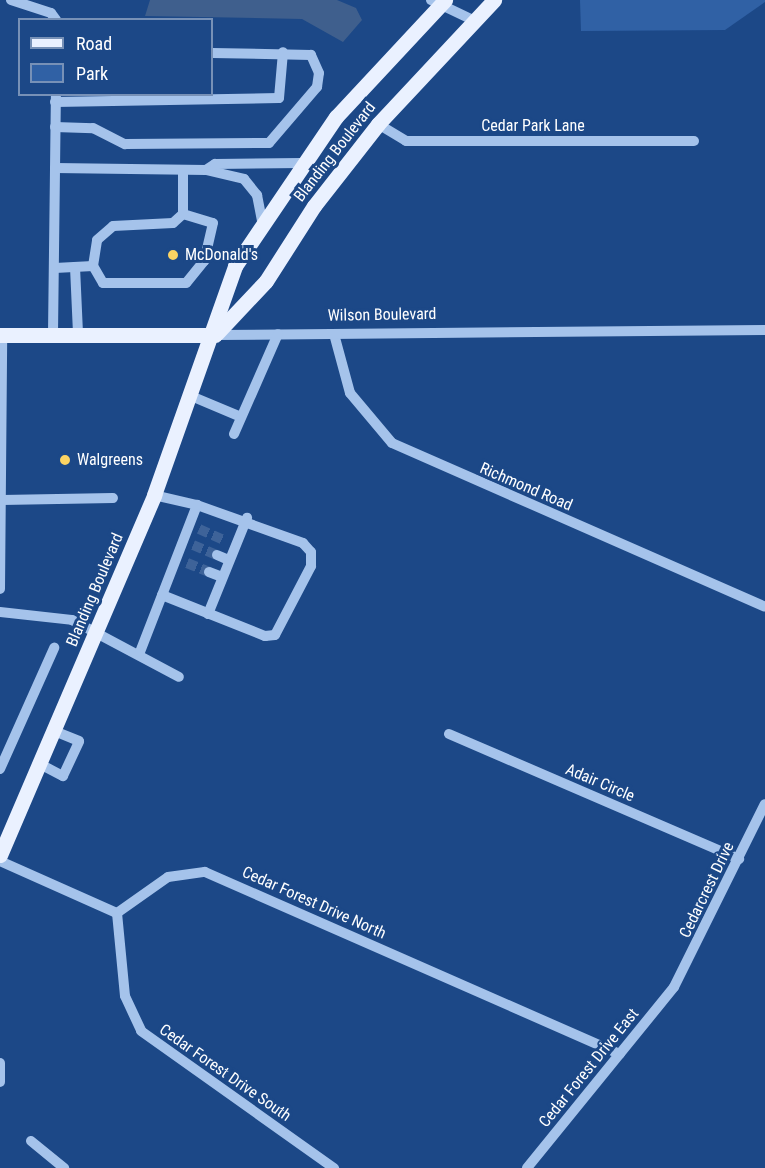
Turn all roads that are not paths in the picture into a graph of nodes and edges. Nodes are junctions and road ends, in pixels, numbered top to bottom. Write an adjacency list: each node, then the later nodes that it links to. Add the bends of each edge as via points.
1 (11, 0): 4 (street, via 51,13)
2 (494, 0): 5 (main road, Blanding Boulevard)
3 (438, 1): 5 (street); 13 (main road, Blanding Boulevard)
4 (55, 18)
5 (473, 20): 10 (main road, Blanding Boulevard)
6 (283, 52): 7 (street); 9 (street, via 279,98); 11 (street, via 311,55 319,73 317,87 269,143 124,144 93,128)
7 (213, 53)
8 (56, 98): 9 (street); 11 (street)
9 (103, 98)
10 (378, 124): 12 (street, Cedar Park Lane, via 406,141); 28 (main road, Blanding Boulevard, via 314,206 267,280)
11 (56, 127): 14 (street)
12 (694, 141)
13 (301, 163): 16 (street, via 215,164); 18 (main road, Blanding Boulevard)
14 (55, 168): 15 (street); 21 (street)
15 (183, 170): 16 (street); 17 (street)
16 (206, 170): 18 (street, via 252,186)
17 (183, 214): 19 (street, via 173,224 113,226 98,240); 19 (street, via 213,223 204,261 186,283 103,283)
18 (262, 221): 28 (main road, Blanding Boulevard, via 235,266)
19 (93, 266): 20 (street)
20 (75, 267): 21 (street); 24 (street)
21 (55, 268): 23 (street)
22 (765, 330): 26 (street, Wilson Boulevard)
23 (53, 333): 24 (main road, Wilson Boulevard); 27 (main road, Wilson Boulevard)
24 (78, 334): 28 (main road, Wilson Boulevard)
25 (278, 334): 26 (street, Wilson Boulevard); 28 (street, Wilson Boulevard); 30 (street)
26 (334, 334): 45 (street, Richmond Road, via 350,393 392,443)
27 (1, 335): 34 (street)
28 (215, 335): 29 (main road, Blanding Boulevard)
29 (191, 396): 30 (street); 32 (main road, Blanding Boulevard)
30 (241, 417): 31 (street)
31 (234, 434)
32 (154, 495): 35 (street); 48 (main road, Blanding Boulevard)
33 (113, 498): 34 (street)
34 (2, 500): 43 (street)
35 (197, 505): 36 (street); 44 (street, via 182,561)
36 (247, 518): 38 (street); 47 (street, via 311,552 311,566 275,635 265,636)
37 (224, 540): 38 (street)
38 (236, 545): 40 (street)
39 (217, 555): 40 (street)
40 (229, 560): 42 (street)
41 (209, 572): 42 (street)
42 (222, 577): 47 (street)
43 (0, 589)
44 (162, 595): 47 (street); 50 (street)
45 (765, 606)
46 (0, 612): 48 (street, via 56,616)
47 (208, 614)
48 (97, 631): 50 (street); 52 (main road, Blanding Boulevard)
49 (54, 648): 55 (street)
50 (140, 652): 51 (street)
51 (179, 677)
52 (54, 731): 54 (main road, Blanding Boulevard); 54 (street, via 79,741 63,776)
53 (448, 734): 58 (street, Adair Circle)
54 (40, 764): 57 (main road, Blanding Boulevard)
55 (0, 769)
56 (765, 804): 58 (street, Cedarcrest Drive)
57 (0, 855)
58 (739, 859): 61 (street, Cedarcrest Drive)
59 (0, 861): 60 (street)
60 (117, 913): 62 (street, Cedar Forest Drive North, via 168,877 205,872); 67 (street, Cedar Forest Drive South, via 125,996 141,1031)
61 (674, 987): 62 (street, Cedar Forest Drive East)
62 (620, 1054): 68 (street, Cedar Forest Drive East)
63 (0, 1063): 64 (street)
64 (0, 1082)
65 (31, 1141): 66 (street)
66 (64, 1168)
67 (334, 1168)
68 (527, 1168)

